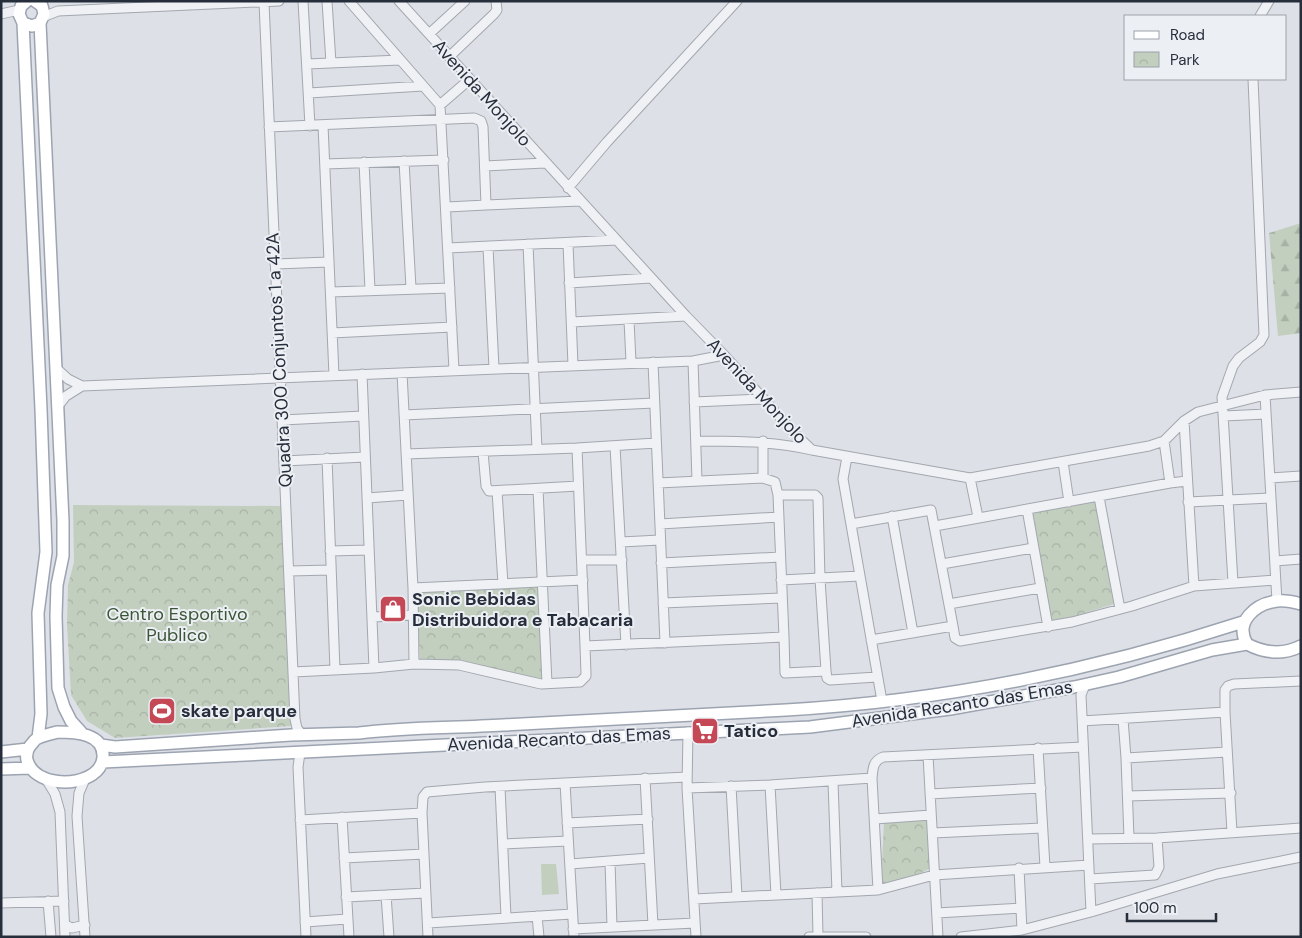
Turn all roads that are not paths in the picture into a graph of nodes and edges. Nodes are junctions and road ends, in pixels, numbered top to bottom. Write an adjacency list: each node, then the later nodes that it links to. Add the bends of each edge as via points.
1 (279, 1): 10 (street)
2 (303, 1): 20 (street)
3 (327, 1): 19 (street)
4 (349, 1): 18 (street)
5 (398, 1): 16 (street, Avenida Monjolo)
6 (465, 1): 16 (street)
7 (496, 1): 17 (street, via 494,14)
8 (737, 1): 36 (street, via 606,142)
9 (1269, 1): 15 (street)
10 (264, 2): 11 (street); 29 (street, Quadra 300 Conjuntos 1 a 42A)
11 (195, 3): 13 (street, via 58,11)
12 (22, 9): 13 (main road, via 32,26); 14 (street); 64 (main road)
13 (40, 9): 65 (main road)
14 (2, 14)
15 (1261, 15)
16 (429, 34): 17 (street, Avenida Monjolo)
17 (449, 57): 21 (street, Avenida Monjolo)
18 (400, 60): 19 (street); 23 (street)
19 (331, 63): 20 (street)
20 (306, 64): 24 (street)
21 (470, 79): 25 (street); 33 (street, Avenida Monjolo)
22 (1252, 80): 81 (street, via 1264,335 1233,366 1223,393)
23 (423, 86): 24 (street); 25 (street)
24 (309, 93): 28 (street)
25 (440, 105): 26 (street)
26 (442, 120): 27 (street); 30 (street); 35 (street, via 474,118 481,121)
27 (323, 125): 28 (street); 34 (street)
28 (310, 126): 29 (street)
29 (269, 127): 46 (street, Quadra 300 Conjuntos 1 a 42A)
30 (444, 160): 31 (street); 39 (street)
31 (404, 161): 32 (street); 49 (street)
32 (364, 162): 34 (street); 51 (street)
33 (545, 163): 35 (street); 36 (street, Avenida Monjolo)
34 (325, 164): 45 (street)
35 (485, 166): 38 (street)
36 (568, 188): 37 (street, Avenida Monjolo)
37 (580, 201): 38 (street); 40 (street, Avenida Monjolo)
38 (486, 205): 39 (street)
39 (447, 207): 44 (street)
40 (617, 240): 41 (street); 47 (street, Avenida Monjolo)
41 (568, 243): 42 (street); 48 (street)
42 (528, 244): 43 (street); 63 (street)
43 (488, 247): 44 (street); 66 (street)
44 (448, 248): 50 (street)
45 (329, 262): 46 (street); 52 (street)
46 (275, 264): 71 (street, Quadra 300 Conjuntos 1 a 42A)
47 (651, 278): 48 (street); 53 (street, Avenida Monjolo)
48 (569, 283): 55 (street)
49 (410, 288): 50 (street); 51 (street)
50 (450, 288): 56 (street)
51 (370, 290): 52 (street)
52 (331, 292): 57 (street)
53 (686, 316): 54 (street); 58 (street, Avenida Monjolo)
54 (628, 320): 55 (street); 60 (street)
55 (572, 322): 62 (street)
56 (452, 327): 57 (street); 67 (street)
57 (332, 333): 70 (street)
58 (724, 355): 59 (street); 75 (street, Avenida Monjolo)
59 (693, 360): 61 (street); 76 (street)
60 (631, 362): 61 (street); 62 (street)
61 (653, 362): 77 (street)
62 (573, 365): 63 (street)
63 (533, 367): 66 (street); 80 (street)
64 (39, 368): 65 (main road, via 48,364); 79 (main road)
65 (56, 368): 72 (street); 78 (main road)
66 (494, 368): 67 (street)
67 (454, 370): 68 (street)
68 (402, 373): 69 (street); 83 (street)
69 (362, 374): 70 (street); 84 (street)
70 (334, 375): 71 (street)
71 (280, 378): 72 (street); 85 (street, Quadra 300 Conjuntos 1 a 42A)
72 (82, 386): 78 (street, via 66,396)
73 (1301, 392): 74 (street)
74 (1265, 395): 81 (street); 82 (street)
75 (762, 398): 76 (street); 87 (street, Avenida Monjolo)
76 (694, 402): 88 (street)
77 (654, 404): 80 (street); 91 (street)
78 (58, 406): 79 (main road, via 50,411); 197 (main road, via 63,556 57,585 58,688 64,708)
79 (41, 409): 203 (main road, via 46,552 38,613 41,714)
80 (535, 409): 83 (street); 95 (street)
81 (1224, 411): 82 (street); 86 (street, via 1198,412); 120 (street)
82 (1266, 414): 107 (street)
83 (404, 415): 98 (street)
84 (363, 416): 85 (street); 100 (street)
85 (282, 420): 102 (street, Quadra 300 Conjuntos 1 a 42A)
86 (1184, 420): 90 (street); 109 (street)
87 (794, 433): 92 (street); 96 (street, Avenida Monjolo)
88 (696, 441): 89 (street); 108 (street)
89 (763, 441): 92 (street); 105 (street)
90 (1164, 441): 103 (street, Avenida Monjolo); 111 (street)
91 (656, 443): 93 (street); 110 (street)
92 (787, 444): 96 (street)
93 (615, 446): 94 (street); 131 (street)
94 (577, 448): 95 (street); 112 (street)
95 (537, 449): 97 (street)
96 (812, 450): 99 (street, Avenida Monjolo)
97 (483, 452): 98 (street); 114 (street, via 487,489)
98 (406, 454): 115 (street)
99 (847, 456): 106 (street, Avenida Monjolo); 128 (street, via 843,479)
100 (365, 457): 101 (street); 118 (street)
101 (327, 458): 102 (street); 134 (street)
102 (284, 461): 143 (street, Quadra 300 Conjuntos 1 a 42A)
103 (1063, 462): 106 (street, Avenida Monjolo); 121 (street)
104 (1301, 476): 107 (street)
105 (763, 478): 108 (street); 116 (street, via 774,482)
106 (970, 478): 126 (street)
107 (1270, 478): 119 (street)
108 (697, 480): 110 (street)
109 (1187, 482): 111 (street); 122 (street)
110 (658, 483): 127 (street)
111 (1170, 483): 117 (street)
112 (578, 486): 113 (street); 137 (street)
113 (538, 489): 114 (street); 149 (street)
114 (497, 491): 151 (street)
115 (408, 494): 118 (street); 153 (street)
116 (778, 495): 125 (street); 145 (street, via 817,496)
117 (1098, 497): 121 (street); 160 (street)
118 (367, 498): 133 (street)
119 (1270, 498): 120 (street); 139 (street)
120 (1228, 500): 122 (street); 150 (street)
121 (1069, 502): 123 (street)
122 (1188, 502): 152 (street)
123 (1026, 509): 126 (street); 132 (street)
124 (892, 516): 128 (street); 129 (street, via 931,510); 166 (street)
125 (779, 517): 127 (street); 135 (street)
126 (978, 517): 129 (street)
127 (660, 524): 130 (street)
128 (850, 524): 144 (street)
129 (935, 526): 141 (street)
130 (660, 540): 131 (street); 140 (street)
131 (621, 542): 138 (street)
132 (1033, 548): 141 (street); 154 (street)
133 (369, 550): 134 (street); 162 (street)
134 (330, 551): 142 (street)
135 (780, 557): 140 (street); 147 (street)
136 (1301, 559): 139 (street)
137 (582, 560): 138 (street); 146 (street)
138 (622, 560): 172 (street)
139 (1275, 561): 148 (street)
140 (662, 563): 157 (street)
141 (942, 564): 158 (street)
142 (330, 570): 143 (street); 178 (street)
143 (289, 571): 180 (street, Quadra 300 Conjuntos 1 a 42A)
144 (860, 576): 145 (street); 168 (street)
145 (820, 579): 147 (street); 179 (street)
146 (582, 580): 149 (street); 173 (street)
147 (781, 580): 155 (street)
148 (1275, 580): 150 (street); 156 (street)
149 (541, 582): 151 (street); 184 (street)
150 (1232, 583): 152 (street)
151 (503, 584): 153 (street)
152 (1194, 586): 160 (street)
153 (412, 588): 161 (street)
154 (1040, 588): 158 (street); 165 (street)
155 (782, 598): 157 (street); 167 (street)
156 (1277, 602): 159 (main road); 163 (main road, via 1259,608)
157 (663, 603): 170 (street)
158 (949, 604): 164 (street)
159 (1301, 604)
160 (1120, 609): 165 (street)
161 (413, 615): 162 (street); 176 (street)
162 (373, 617): 177 (street)
163 (1244, 622): 169 (main road, Avenida Recanto das Emas); 171 (main road, via 1242,634)
164 (953, 626): 165 (street, via 955,638 960,641); 166 (street)
165 (1048, 627)
166 (913, 633): 168 (street)
167 (784, 637): 170 (street); 179 (street, via 785,673)
168 (871, 640): 181 (street)
169 (1181, 642): 175 (main road, via 1185,651); 182 (main road, Avenida Recanto das Emas)
170 (665, 643): 172 (street)
171 (1247, 644): 174 (main road, via 1273,652); 175 (main road, Avenida Recanto das Emas)
172 (626, 645): 173 (street)
173 (585, 646): 184 (street, via 586,674 582,680)
174 (1301, 646)
175 (1183, 659): 186 (main road, Avenida Recanto das Emas)
176 (414, 664): 177 (street); 184 (street, via 459,665)
177 (374, 668): 178 (street)
178 (335, 670): 180 (street)
179 (826, 671): 181 (street, via 830,680)
180 (293, 672): 202 (street, Quadra 300 Conjuntos 1 a 42A)
181 (878, 677): 188 (street)
182 (1032, 677): 185 (main road, Avenida Recanto das Emas); 187 (main road, via 1030,689)
183 (1301, 681): 192 (street, via 1228,686 1225,690)
184 (547, 683)
185 (994, 684): 188 (main road, Avenida Recanto das Emas); 189 (main road, via 996,694)
186 (1080, 689): 187 (main road, Avenida Recanto das Emas); 194 (street)
187 (1037, 694): 189 (main road, Avenida Recanto das Emas)
188 (882, 701): 190 (main road, Avenida Recanto das Emas)
189 (992, 701): 196 (main road, Avenida Recanto das Emas, via 950,709)
190 (786, 710): 191 (main road, Avenida Recanto das Emas); 196 (main road, via 776,717 777,724)
191 (758, 711): 195 (main road, via 766,716 765,725); 200 (main road, Avenida Recanto das Emas)
192 (1225, 712): 193 (street); 212 (street)
193 (1123, 719): 194 (street); 215 (street)
194 (1082, 722): 205 (street)
195 (760, 728): 196 (main road, Avenida Recanto das Emas); 198 (main road, Avenida Recanto das Emas)
196 (783, 728)
197 (81, 732): 203 (main road, via 57,732); 204 (main road)
198 (688, 732): 209 (main road, Avenida Recanto das Emas); 219 (street)
199 (340, 733): 200 (main road, Avenida Recanto das Emas); 201 (main road, Avenida Recanto das Emas); 208 (main road, via 347,740 346,747)
200 (359, 733): 209 (main road, via 354,744)
201 (321, 734): 202 (main road, Avenida Recanto das Emas); 210 (main road)
202 (297, 735): 204 (main road, Avenida Recanto das Emas, via 116,747)
203 (38, 738): 206 (main road)
204 (101, 745): 216 (main road)
205 (1083, 747): 207 (street); 247 (street)
206 (28, 748): 211 (main road); 218 (main road, via 26,757)
207 (1038, 748): 214 (street); 230 (street)
208 (340, 750): 209 (main road, Avenida Recanto das Emas); 210 (main road, Avenida Recanto das Emas)
209 (359, 750)
210 (327, 751): 213 (main road, Avenida Recanto das Emas)
211 (1, 752)
212 (1228, 752): 215 (street); 231 (street)
213 (297, 753): 216 (main road, Avenida Recanto das Emas); 239 (street)
214 (928, 755): 221 (street, via 878,759 874,762); 232 (street)
215 (1126, 758): 233 (street)
216 (102, 762): 223 (main road, via 98,770)
217 (1, 768): 218 (main road)
218 (30, 768): 222 (main road)
219 (687, 777): 220 (street); 229 (street)
220 (645, 778): 225 (street); 237 (street)
221 (872, 778): 224 (street); 238 (street)
222 (46, 779): 223 (main road, via 66,782); 259 (street, via 60,812)
223 (85, 779): 260 (street, via 77,806)
224 (833, 782): 226 (street); 264 (street)
225 (566, 784): 227 (street); 240 (street)
226 (770, 785): 228 (street); 268 (street)
227 (500, 786): 234 (street, via 430,791 423,797); 249 (street)
228 (731, 786): 229 (street); 269 (street)
229 (688, 788): 271 (street)
230 (1041, 788): 232 (street); 241 (street)
231 (1231, 793): 233 (street); 243 (street)
232 (930, 794): 235 (street)
233 (1128, 796): 245 (street)
234 (422, 813): 236 (street); 250 (street)
235 (931, 815): 238 (street); 244 (street)
236 (342, 818): 239 (street); 252 (street)
237 (648, 819): 240 (street); 253 (street)
238 (874, 819): 263 (street)
239 (300, 820): 282 (street)
240 (567, 823): 248 (street)
241 (1042, 828): 244 (street); 258 (street)
242 (1301, 828): 243 (street)
243 (1232, 832): 246 (street)
244 (933, 833): 261 (street)
245 (1129, 838): 246 (street); 247 (street)
246 (1157, 838): 262 (street, via 1156,876)
247 (1088, 839): 256 (street)
248 (568, 841): 249 (street); 255 (street)
249 (503, 844): 280 (street)
250 (424, 854): 252 (street); 265 (street)
251 (1301, 856): 276 (street, via 1216,874)
252 (344, 858): 270 (street)
253 (649, 858): 254 (street); 287 (street)
254 (610, 861): 255 (street); 288 (street)
255 (570, 864): 278 (street)
256 (1089, 865): 258 (street); 262 (street)
257 (1020, 868): 258 (street); 261 (street); 275 (street)
258 (1045, 868)
259 (63, 872): 260 (street, via 70,868); 272 (street)
260 (80, 873): 286 (street)
261 (934, 874): 263 (street); 277 (street)
262 (1090, 879): 276 (street)
263 (878, 890): 264 (street)
264 (837, 892): 266 (street)
265 (426, 893): 267 (street); 283 (street)
266 (817, 893): 268 (street); 291 (street)
267 (386, 895): 270 (street); 297 (street)
268 (776, 895): 269 (street)
269 (737, 896): 271 (street)
270 (346, 897): 281 (street)
271 (694, 899): 284 (street)
272 (64, 901): 273 (street); 285 (street)
273 (48, 902): 274 (street); 292 (street)
274 (1, 903)
275 (1021, 908): 277 (street); 289 (street)
276 (1091, 912): 289 (street)
277 (937, 913): 303 (street)
278 (572, 914): 279 (street); 290 (street)
279 (537, 916): 280 (street); 299 (street)
280 (506, 917): 283 (street)
281 (348, 919): 282 (street); 296 (street)
282 (305, 922): 295 (street)
283 (428, 923): 298 (street)
284 (696, 923): 287 (street); 300 (street)
285 (65, 925): 286 (street, via 72,928); 293 (street)
286 (85, 925): 294 (street)
287 (653, 925): 288 (street)
288 (612, 928): 290 (street)
289 (1022, 930): 304 (street)
290 (573, 933)
291 (818, 936): 301 (street); 302 (street)
292 (51, 937)
293 (65, 937)
294 (85, 937)
295 (306, 937)
296 (348, 937)
297 (388, 937)
298 (428, 937)
299 (539, 937)
300 (696, 937)
301 (809, 937)
302 (866, 937)
303 (938, 937)
304 (961, 937)

